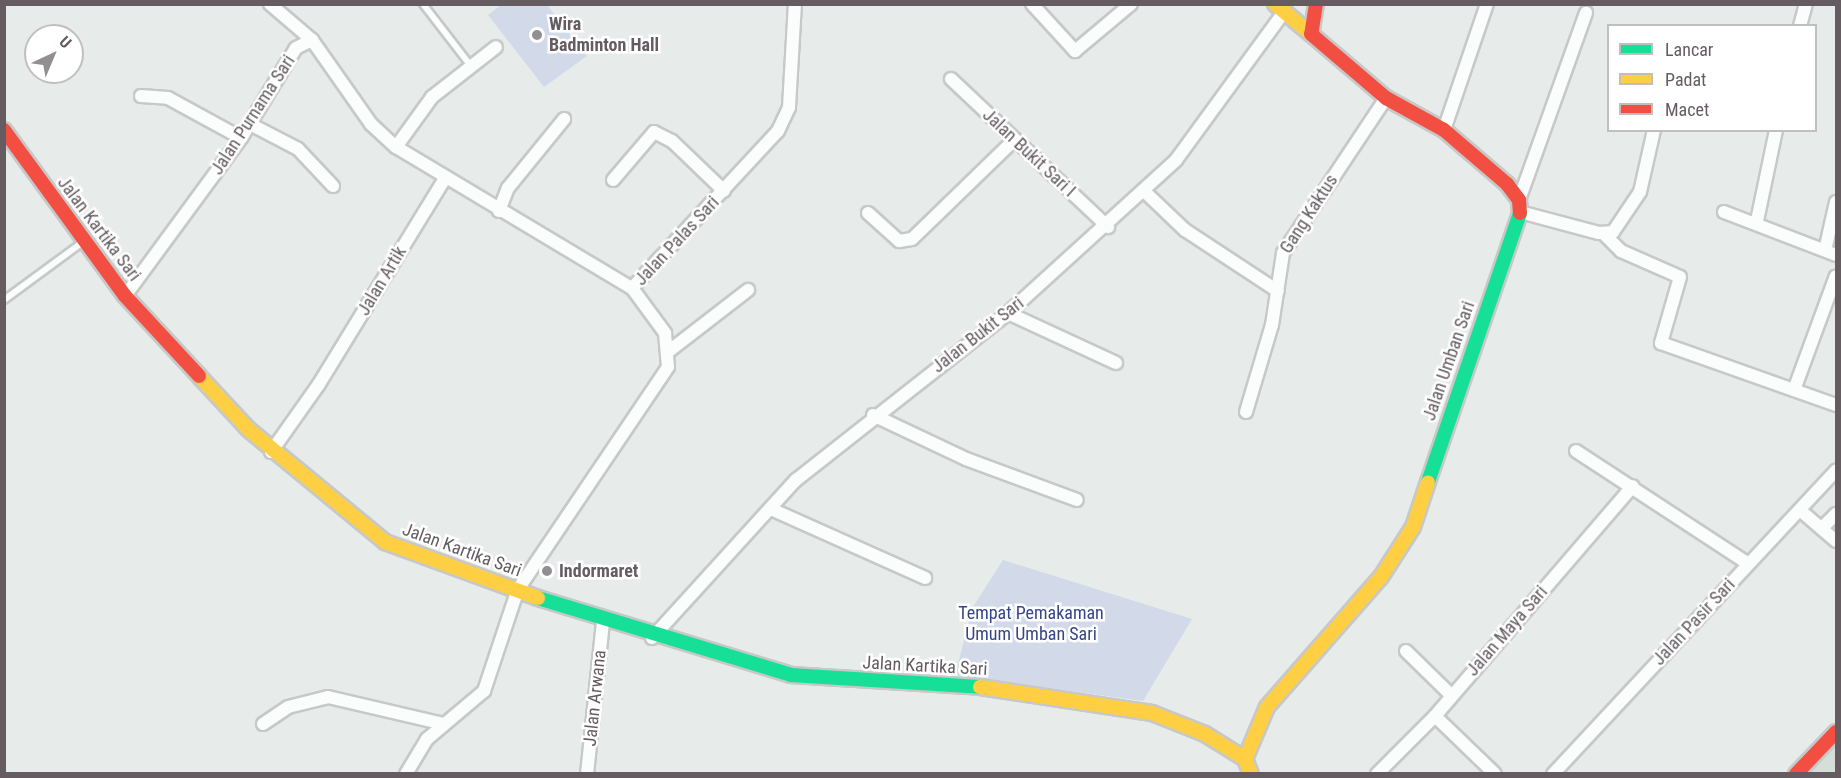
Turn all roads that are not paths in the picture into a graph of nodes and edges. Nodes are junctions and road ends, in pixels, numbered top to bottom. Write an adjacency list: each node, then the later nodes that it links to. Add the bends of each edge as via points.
1 (270, 4): 13 (street)
2 (423, 4): 15 (lane)
3 (795, 4): 31 (street, Jalan Palas Sari, via 789,107 759,157)
4 (1032, 4): 5 (street, via 1075,51)
5 (1131, 4)
6 (1316, 4): 12 (main road)
7 (1487, 4): 22 (street)
8 (1806, 4): 11 (street)
9 (1279, 9): 12 (main road); 32 (street, Jalan Bukit Sari, via 1176,160)
10 (1586, 13): 34 (street)
11 (1801, 24)
12 (1311, 34): 18 (main road)
13 (312, 40): 20 (street, Jalan Purnama Sari, via 296,48); 27 (street, Jalan Purnama Sari, via 371,124)
14 (496, 47): 15 (street)
15 (471, 66): 27 (street, via 432,97)
16 (951, 79): 26 (street, Jalan Bukit Sari I)
17 (141, 96): 25 (street, via 168,98)
18 (1386, 98): 22 (main road); 47 (street, Gang Kaktus, via 1283,254)
19 (564, 119): 35 (street, via 508,188)
20 (250, 124): 25 (street, Jalan Purnama Sari); 30 (street, via 298,150)
21 (4, 130): 41 (main road, Jalan Kartika Sari)
22 (1444, 130): 34 (main road)
23 (1654, 132): 40 (street, via 1640,192)
24 (1776, 132): 38 (street)
25 (241, 138): 48 (street, Jalan Purnama Sari)
26 (1014, 140): 37 (street, via 912,239 899,241); 39 (street, Jalan Bukit Sari I)
27 (396, 147): 28 (street, Jalan Purnama Sari)
28 (445, 178): 35 (street, Jalan Purnama Sari); 58 (street, Jalan Artik, via 320,384)
29 (613, 180): 31 (street, via 654,132 672,141)
30 (333, 186)
31 (724, 191): 45 (street, Jalan Palas Sari)
32 (1144, 191): 39 (street, Jalan Bukit Sari); 47 (street, via 1185,230)
33 (1836, 202): 42 (street)
34 (1520, 206): 40 (street); 78 (main road, Jalan Umban Sari, via 1413,526 1381,577 1288,677 1267,707)
35 (499, 211): 45 (street, Jalan Purnama Sari)
36 (1724, 212): 38 (street)
37 (868, 213)
38 (1757, 221): 42 (street)
39 (1108, 227): 50 (street, Jalan Bukit Sari)
40 (1605, 235): 53 (street, via 1621,251 1680,277 1658,337 1673,350)
41 (83, 241): 48 (main road, Jalan Kartika Sari); 49 (lane)
42 (1826, 246): 43 (street)
43 (1836, 255)
44 (1836, 276): 53 (street)
45 (632, 288): 51 (street, Jalan Palas Sari, via 665,333)
46 (748, 290): 51 (street)
47 (1278, 291): 55 (street, Gang Kaktus)
48 (126, 296): 58 (main road, Jalan Kartika Sari)
49 (4, 300)
50 (1008, 313): 52 (street); 56 (street, Jalan Bukit Sari)
51 (669, 351): 69 (street, via 668,367 624,438)
52 (1116, 363)
53 (1794, 390): 54 (street)
54 (1836, 405)
55 (1246, 412)
56 (873, 415): 61 (street, via 966,459); 62 (street, Jalan Bukit Sari, via 796,480)
57 (1575, 451): 60 (street)
58 (271, 452): 69 (main road, Jalan Kartika Sari, via 385,542)
59 (1836, 471): 63 (street, Jalan Pasir Sari)
60 (1633, 486): 67 (street); 73 (street, Jalan Maya Sari)
61 (1077, 500)
62 (771, 509): 68 (street); 71 (street, Jalan Bukit Sari, via 700,579)
63 (1801, 511): 65 (street); 67 (street, Jalan Pasir Sari)
64 (1836, 514): 65 (street)
65 (1822, 528): 66 (street)
66 (1836, 541)
67 (1748, 563): 84 (street, Jalan Pasir Sari)
68 (925, 578)
69 (518, 589): 70 (main road, Jalan Kartika Sari); 76 (street, via 484,691)
70 (603, 622): 71 (main road, Jalan Kartika Sari); 80 (street, Jalan Arwana)
71 (652, 638): 78 (main road, Jalan Kartika Sari, via 791,675 952,682 1152,714 1205,734)
72 (1406, 651): 73 (street)
73 (1452, 696): 74 (street, Jalan Maya Sari)
74 (1435, 716): 82 (street, Jalan Maya Sari); 83 (street)
75 (263, 724): 76 (street, via 288,707 328,697)
76 (444, 724): 79 (street, via 427,739)
77 (1836, 732): 85 (main road)
78 (1245, 759): 81 (main road)
79 (406, 774)
80 (587, 774)
81 (1251, 774)
82 (1377, 774)
83 (1495, 774)
84 (1553, 774)
85 (1796, 774)

